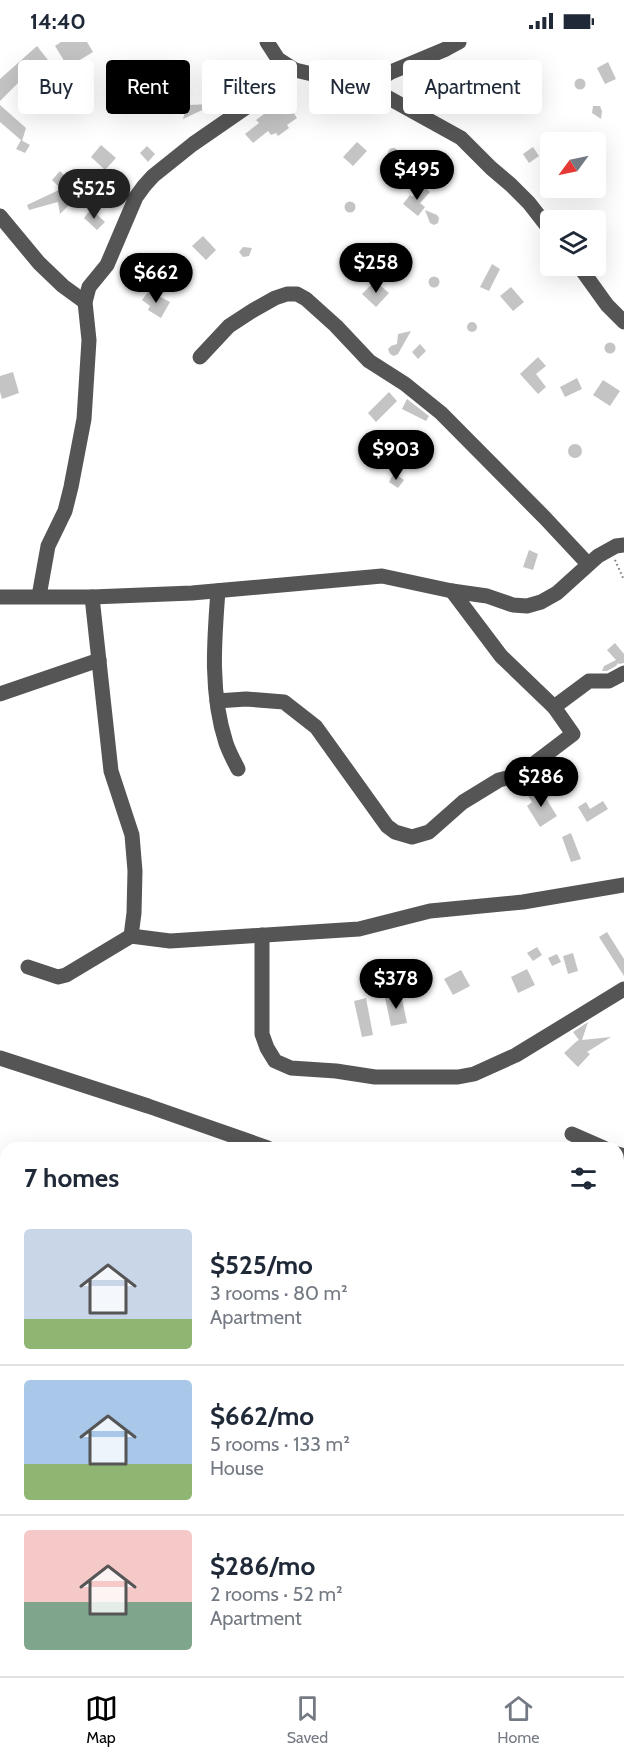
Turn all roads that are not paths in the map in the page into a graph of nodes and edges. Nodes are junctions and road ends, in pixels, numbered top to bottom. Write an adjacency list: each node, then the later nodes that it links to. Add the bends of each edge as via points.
1 (267, 42): 3 (street)
2 (459, 42): 4 (street)
3 (280, 60)
4 (391, 72)
5 (391, 100): 8 (street, via 460,138)
6 (236, 114): 10 (street, via 193,144 144,186 107,265 89,287)
7 (0, 216): 10 (street, via 39,263)
8 (540, 218)
9 (586, 276): 11 (street)
10 (85, 302): 17 (street, via 89,340 84,419 71,487 48,546)
11 (624, 322)
12 (200, 357): 14 (street, via 229,326 274,298 297,294 336,326 369,361 441,413)
13 (617, 547): 14 (street)
14 (588, 564): 16 (street, via 557,593 527,606)
15 (218, 591): 16 (street, via 382,576); 19 (street); 23 (street, via 214,639)
16 (452, 591): 24 (street, via 501,656)
17 (39, 596): 18 (street); 19 (street)
18 (0, 597)
19 (92, 597): 20 (street)
20 (99, 660): 22 (street); 28 (street, via 111,771 132,835 135,871)
21 (624, 673): 24 (street, via 609,681 589,681)
22 (0, 694)
23 (217, 701): 24 (street, via 284,702 315,727 387,826 412,837 429,832 487,786 519,775 573,734); 25 (street, via 226,744)
24 (554, 707)
25 (238, 769)
26 (624, 885): 27 (street, via 523,902 430,911 359,929)
27 (262, 935): 28 (street, via 170,941); 30 (street, via 262,1034 275,1061 291,1068 375,1077 474,1074 516,1055)
28 (131, 936): 29 (street, via 66,975 58,977)
29 (28, 967)
30 (624, 989)
31 (0, 1058): 33 (street)
32 (572, 1134): 34 (street)
33 (251, 1142)
34 (590, 1142)

